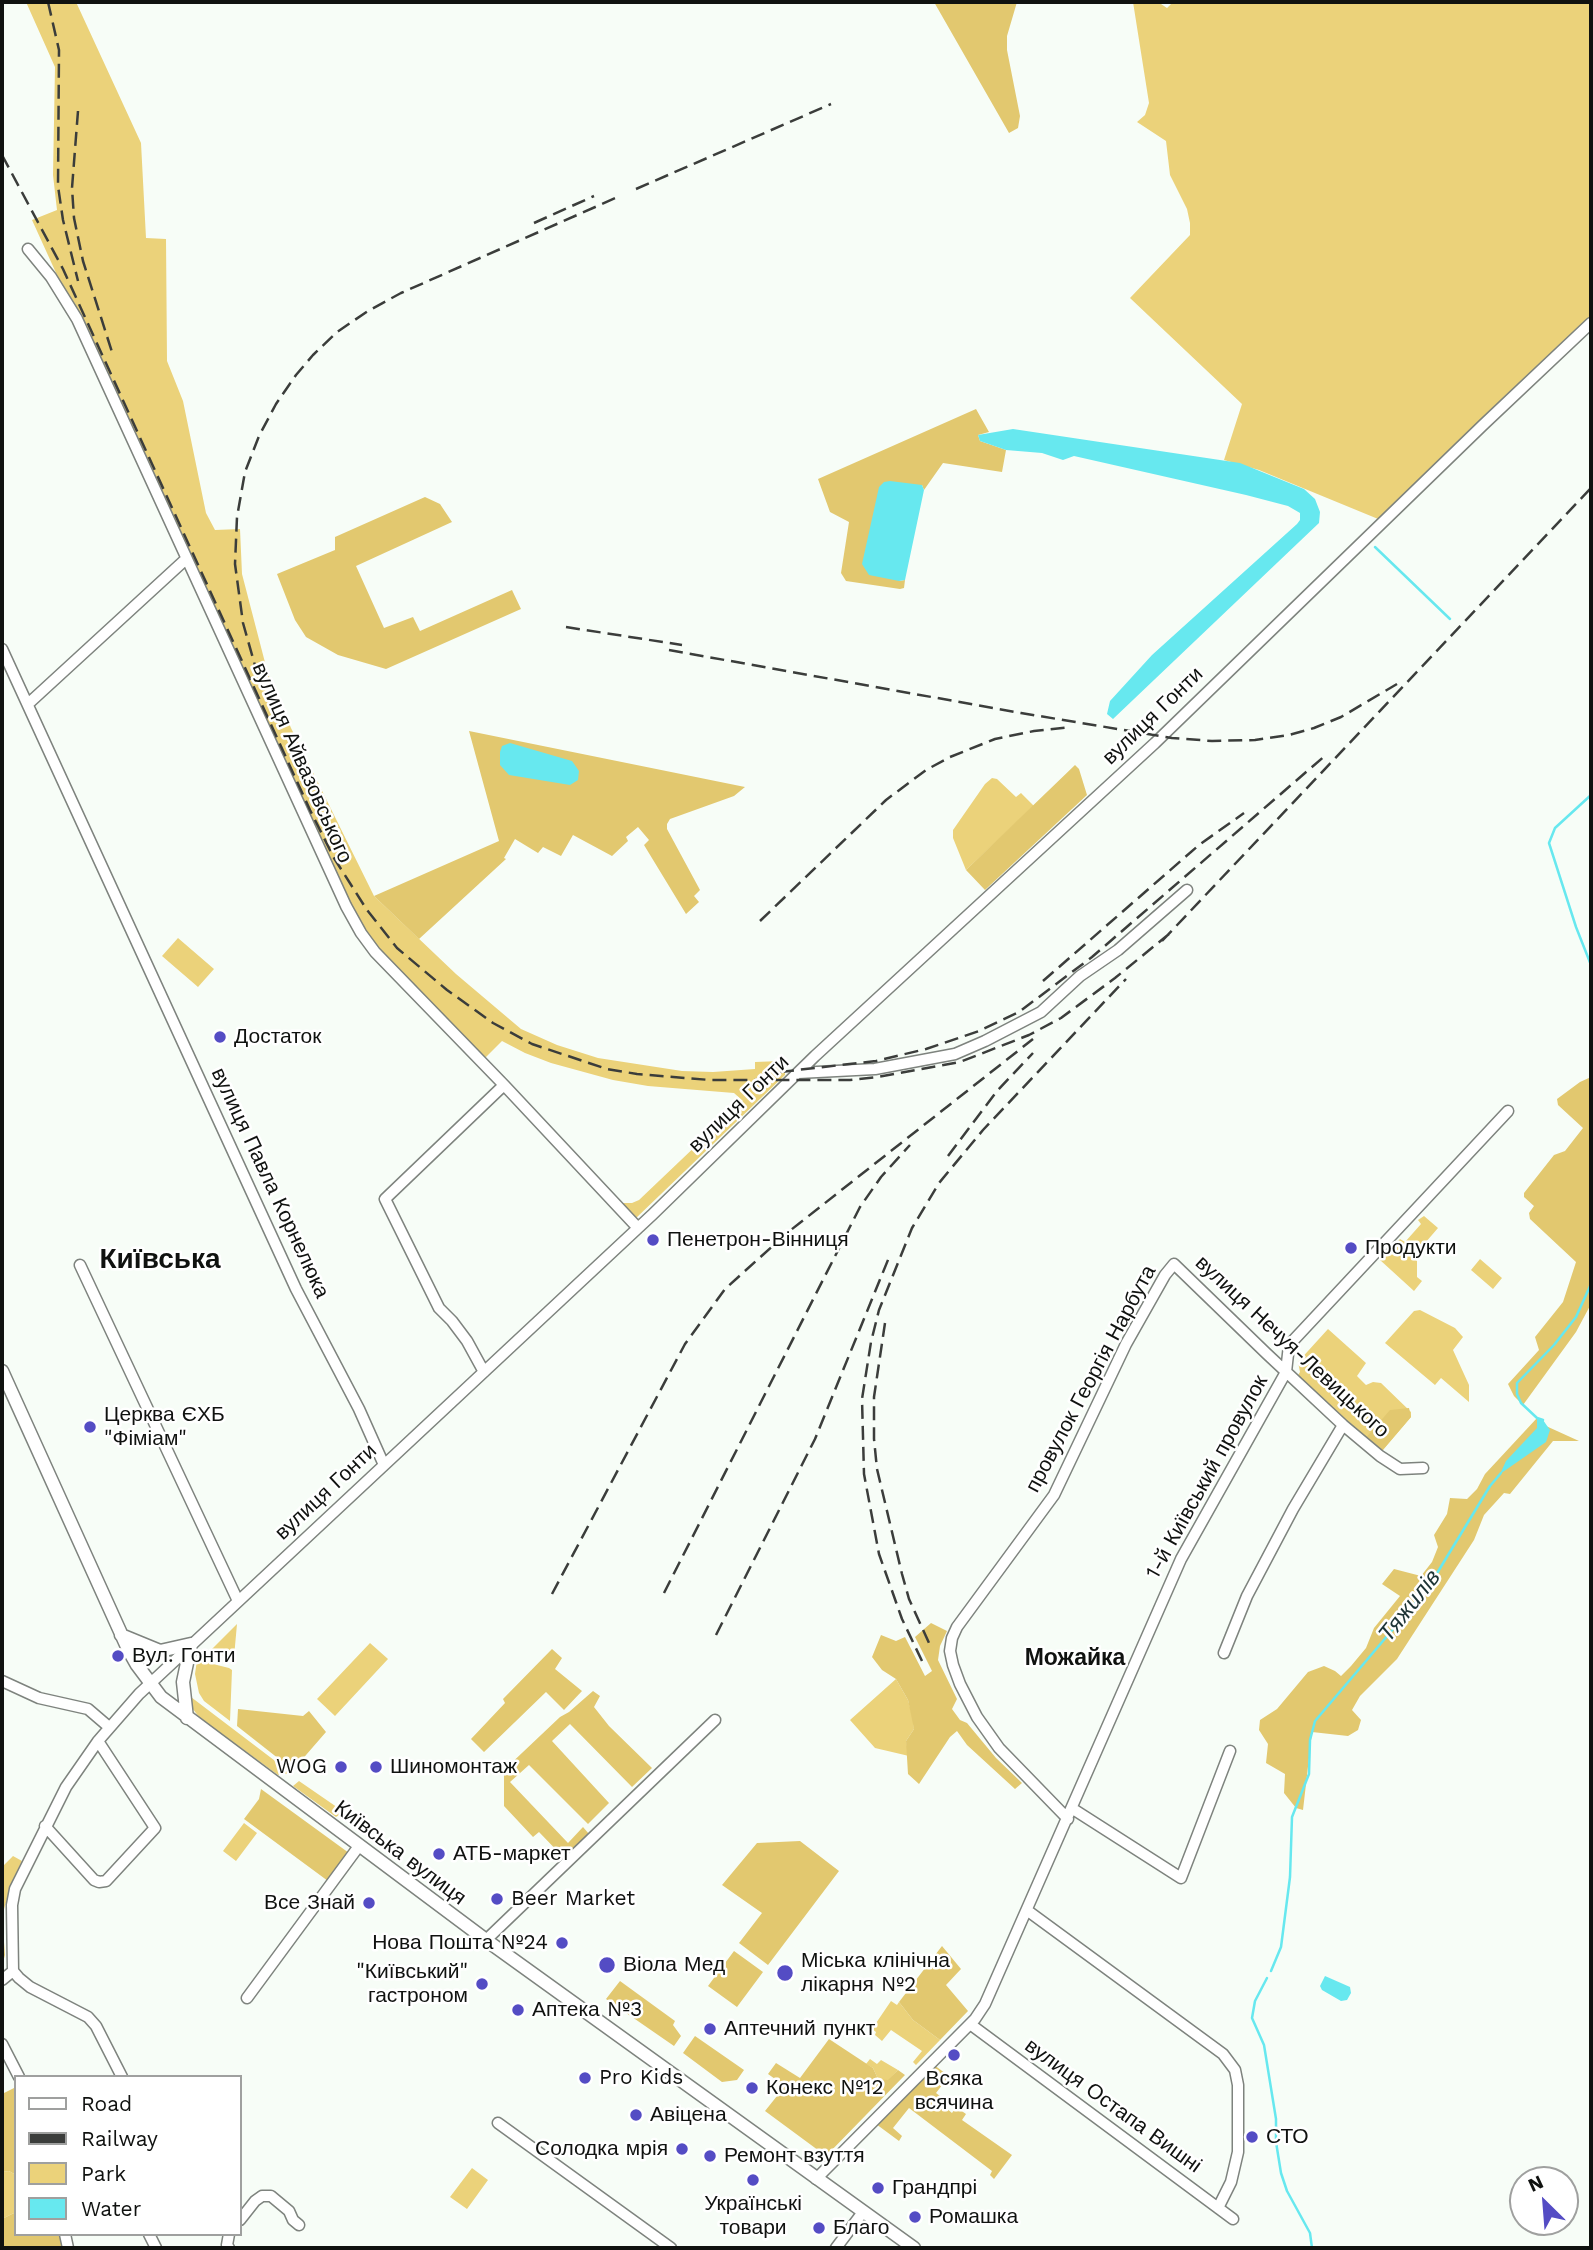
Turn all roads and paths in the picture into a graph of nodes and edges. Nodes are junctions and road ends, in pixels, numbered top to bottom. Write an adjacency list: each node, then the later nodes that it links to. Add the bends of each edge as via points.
1 (28, 248): 3 (street, вулиця Айвазовського, via 77,319)
2 (1591, 323): 7 (street, вулиця Гонти, via 1154,743)
3 (186, 559): 5 (street); 8 (street, вулиця Айвазовського, via 361,933)
4 (3, 657): 5 (street, вулиця Павла Корнелюка)
5 (28, 704): 19 (street, вулиця Павла Корнелюка, via 296,1289)
6 (1187, 890): 7 (street, via 1041,1012 985,1041 955,1054 875,1069)
7 (798, 1073): 10 (street, вулиця Гонти)
8 (504, 1084): 10 (street, вулиця Айвазовського); 16 (street, via 385,1199 439,1308 467,1341)
9 (1508, 1111): 13 (street)
10 (638, 1228): 16 (street, вулиця Гонти)
11 (1174, 1264): 14 (street, вулиця Нечуя-Левицького); 32 (street, провулок Георгія Нарбута, via 1126,1344 1054,1495 952,1638 953,1665 977,1717 999,1748)
12 (80, 1265): 21 (street)
13 (1289, 1345): 14 (street); 17 (street, 1-й Київський провулок)
14 (1267, 1354): 17 (street, вулиця Нечуя-Левицького)
15 (2, 1371): 22 (main road, Київська вулиця)
16 (484, 1372): 19 (street, вулиця Гонти)
17 (1286, 1372): 18 (street, вулиця Нечуя-Левицького); 32 (street, 1-й Київський провулок, via 1181,1559)
18 (1343, 1425): 20 (street, вулиця Нечуя-Левицького, via 1400,1469); 24 (street, via 1247,1596)
19 (384, 1465): 21 (street, вулиця Гонти)
20 (1423, 1468)
21 (237, 1601): 23 (street, вулиця Гонти)
22 (121, 1635): 23 (main road, via 160,1651); 26 (main road, Київська вулиця)
23 (191, 1644): 26 (street, вулиця Гонти); 27 (main road, via 183,1682)
24 (1224, 1653)
25 (2, 1681): 29 (street, via 39,1698 88,1709)
26 (150, 1684): 27 (main road, Київська вулиця); 29 (street, вулиця Гонти)
27 (187, 1718): 34 (main road, Київська вулиця)
28 (715, 1720): 36 (street)
29 (109, 1727): 30 (street, вулиця Гонти)
30 (98, 1741): 33 (street, вулиця Гонти); 33 (street, via 155,1828 106,1881 99,1882)
31 (1230, 1751): 32 (street, провулок Георгія Нарбута, via 1181,1878)
32 (1070, 1814): 35 (street, 1-й Київський провулок)
33 (46, 1826): 37 (street, вулиця Гонти, via 15,1889)
34 (359, 1846): 36 (main road, Київська вулиця); 39 (street)
35 (1028, 1910): 40 (street, 1-й Київський провулок, via 985,2004); 46 (street, via 1223,2054 1235,2070 1238,2152)
36 (486, 1940): 45 (main road, Київська вулиця)
37 (13, 1970): 38 (street); 43 (street, via 30,1987 88,2017)
38 (2, 1980)
39 (247, 1998)
40 (970, 2024): 45 (street, 1-й Київський провулок); 46 (street, вулиця Остапа Вишні)
41 (2, 2044): 42 (street)
42 (18, 2075)
43 (121, 2075)
44 (498, 2123): 51 (street)
45 (816, 2179): 47 (main road, Київська вулиця)
46 (1218, 2208): 49 (street, вулиця Остапа Вишні)
47 (863, 2212): 52 (street); 53 (main road, Київська вулиця)
48 (242, 2217): 50 (street, via 261,2196 271,2196)
49 (1233, 2219)
50 (299, 2225)
51 (671, 2248)
52 (836, 2248)
53 (914, 2248)

